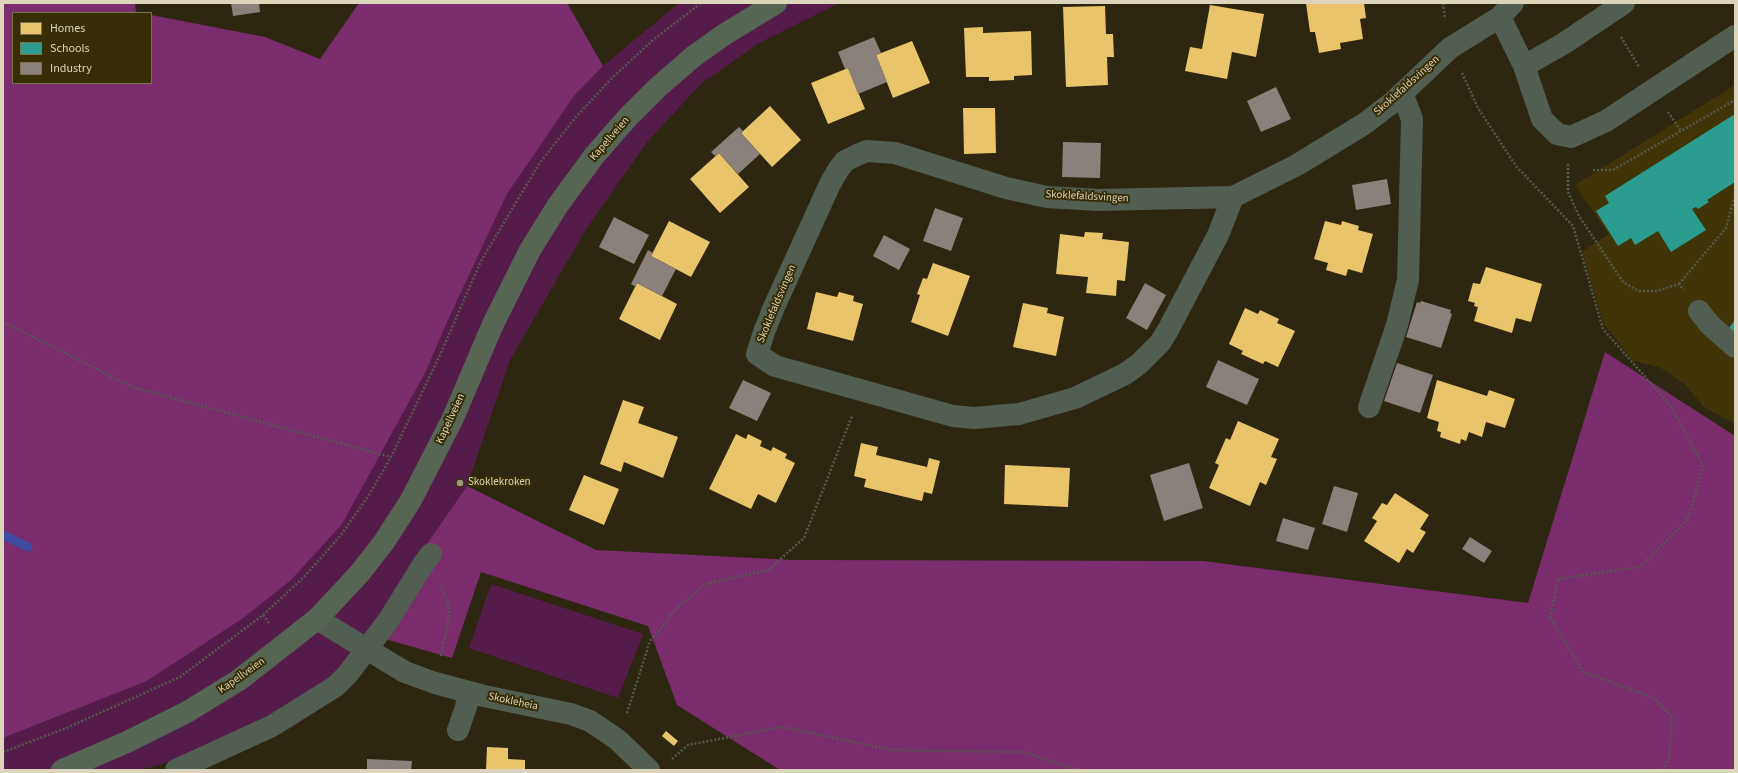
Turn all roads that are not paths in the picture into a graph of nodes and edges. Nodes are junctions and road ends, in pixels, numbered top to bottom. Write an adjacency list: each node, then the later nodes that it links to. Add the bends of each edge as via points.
1 (1624, 3): 5 (street, via 1563,44)
2 (763, 6): 12 (main road, Kapellveien, via 694,56 657,88 594,156 558,205 530,250 453,418 411,500 384,542 359,574)
3 (1507, 10): 5 (street); 6 (street, Skoklefaldsvingen, via 1450,48)
4 (1735, 36): 5 (street, via 1606,121 1571,137 1557,134 1542,119)
5 (1524, 66)
6 (1402, 93): 7 (street, Skoklefaldsvingen, via 1364,124 1317,154); 10 (street, via 1412,120 1408,280 1397,325)
7 (1233, 197): 7 (street, Skoklefaldsvingen, via 1218,235 1160,343 1139,364 1109,383 1074,398 1019,414 974,418 953,416 775,366 757,354 774,307 830,184 846,161 867,151 895,153 1006,188 1047,197 1098,200)
8 (1699, 311): 9 (street)
9 (1735, 347)
10 (1369, 408)
11 (431, 554): 13 (street, via 388,621)
12 (317, 619): 13 (street, Skokleheia); 17 (main road, Kapellveien, via 239,680 187,712)
13 (366, 649): 14 (street, Skokleheia, via 406,672); 18 (street, via 347,675 329,691 272,726)
14 (469, 692): 15 (street); 16 (street, Skokleheia, via 590,720 618,740)
15 (458, 730)
16 (642, 768)
17 (62, 770)
18 (176, 770)

